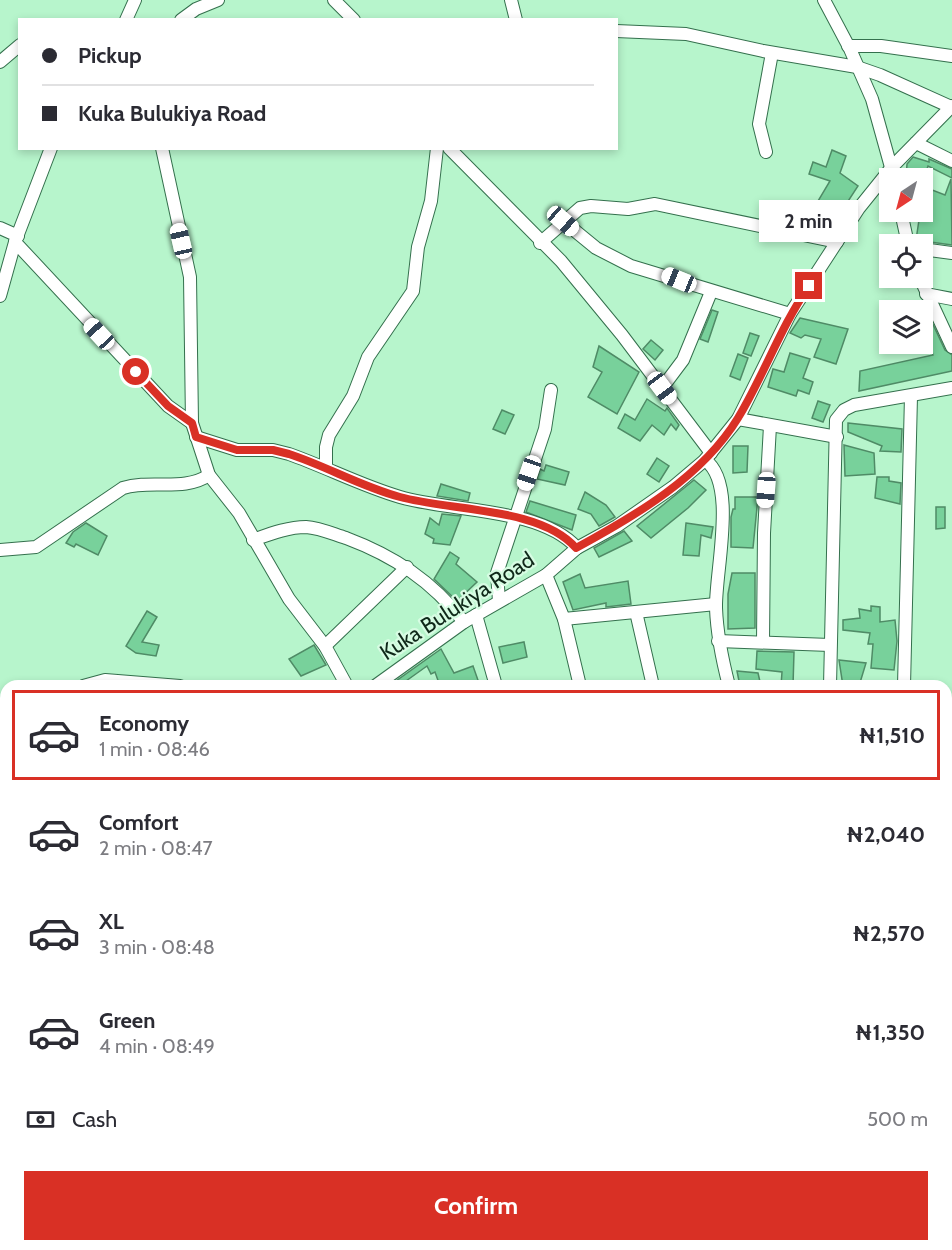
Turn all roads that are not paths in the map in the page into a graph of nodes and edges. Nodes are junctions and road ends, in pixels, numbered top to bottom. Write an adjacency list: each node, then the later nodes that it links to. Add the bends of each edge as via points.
1 (135, 0): 6 (street)
2 (218, 0): 7 (street)
3 (334, 0): 8 (street)
4 (511, 0): 9 (street)
5 (824, 0): 11 (street)
6 (127, 18)
7 (184, 18)
8 (352, 18)
9 (516, 18)
10 (618, 31): 13 (street, via 686,34)
11 (848, 46): 14 (street, via 881,46); 16 (street)
12 (18, 47): 15 (street)
13 (772, 53): 16 (street); 23 (street, via 759,124)
14 (952, 56)
15 (0, 62)
16 (857, 67): 17 (street); 25 (street, via 873,99)
17 (952, 106): 18 (street, Kuka Bulukiya Road)
18 (916, 143): 24 (street); 26 (street, Kuka Bulukiya Road)
19 (50, 150): 30 (street)
20 (162, 150): 47 (street, via 190,277)
21 (436, 150): 52 (street, via 431,201 418,246 413,291 368,357 353,396 329,435)
22 (451, 150): 32 (street)
23 (766, 152)
24 (952, 161)
25 (892, 168)
26 (896, 168)
27 (879, 187): 31 (street, Kuka Bulukiya Road, via 859,208)
28 (563, 221): 31 (street, via 580,208 669,205); 32 (street); 36 (street, via 596,248 631,266)
29 (0, 228): 30 (street)
30 (17, 239): 38 (street); 47 (street, via 168,406)
31 (837, 242): 40 (street, Kuka Bulukiya Road)
32 (540, 243): 42 (street, via 567,269)
33 (933, 250): 34 (street)
34 (952, 253)
35 (924, 288): 37 (street)
36 (711, 292): 40 (street); 42 (street, via 683,360)
37 (926, 294): 39 (street); 41 (street)
38 (0, 296)
39 (952, 299)
40 (790, 314): 46 (street, Kuka Bulukiya Road)
41 (952, 347)
42 (662, 388): 51 (street)
43 (952, 388): 45 (street)
44 (551, 390): 54 (street, via 545,429)
45 (911, 396): 50 (street, via 844,410 836,420); 77 (street)
46 (738, 419): 48 (street); 51 (street, Kuka Bulukiya Road)
47 (192, 423): 49 (street)
48 (770, 426): 50 (street); 67 (street)
49 (196, 437): 52 (street, via 237,450 273,450); 53 (street)
50 (837, 437): 68 (street)
51 (708, 456): 56 (street, Kuka Bulukiya Road, via 673,488); 61 (street, via 721,485)
52 (326, 466): 54 (street, via 397,497)
53 (209, 474): 55 (street, via 239,513); 57 (street, via 188,484 134,484 123,488 36,547)
54 (513, 518): 56 (street, via 559,533); 60 (street, via 497,573)
55 (253, 540): 58 (street, via 289,528 316,529 378,549); 69 (street, via 289,599)
56 (576, 548): 59 (street, Kuka Bulukiya Road)
57 (0, 550)
58 (407, 567): 65 (street, via 450,604); 69 (street)
59 (546, 574): 60 (street, Kuka Bulukiya Road); 64 (street)
60 (498, 601): 63 (street, Kuka Bulukiya Road)
61 (716, 604): 62 (street); 66 (street)
62 (636, 612): 64 (street); 74 (street)
63 (476, 615): 65 (street, Kuka Bulukiya Road); 72 (street)
64 (564, 619): 73 (street)
65 (464, 622): 71 (street, Kuka Bulukiya Road)
66 (718, 641): 67 (street); 75 (street)
67 (763, 642): 68 (street)
68 (830, 645): 76 (street)
69 (325, 646): 70 (street)
70 (344, 680)
71 (383, 680)
72 (494, 680)
73 (579, 680)
74 (652, 680)
75 (728, 680)
76 (830, 680)
77 (904, 680)

